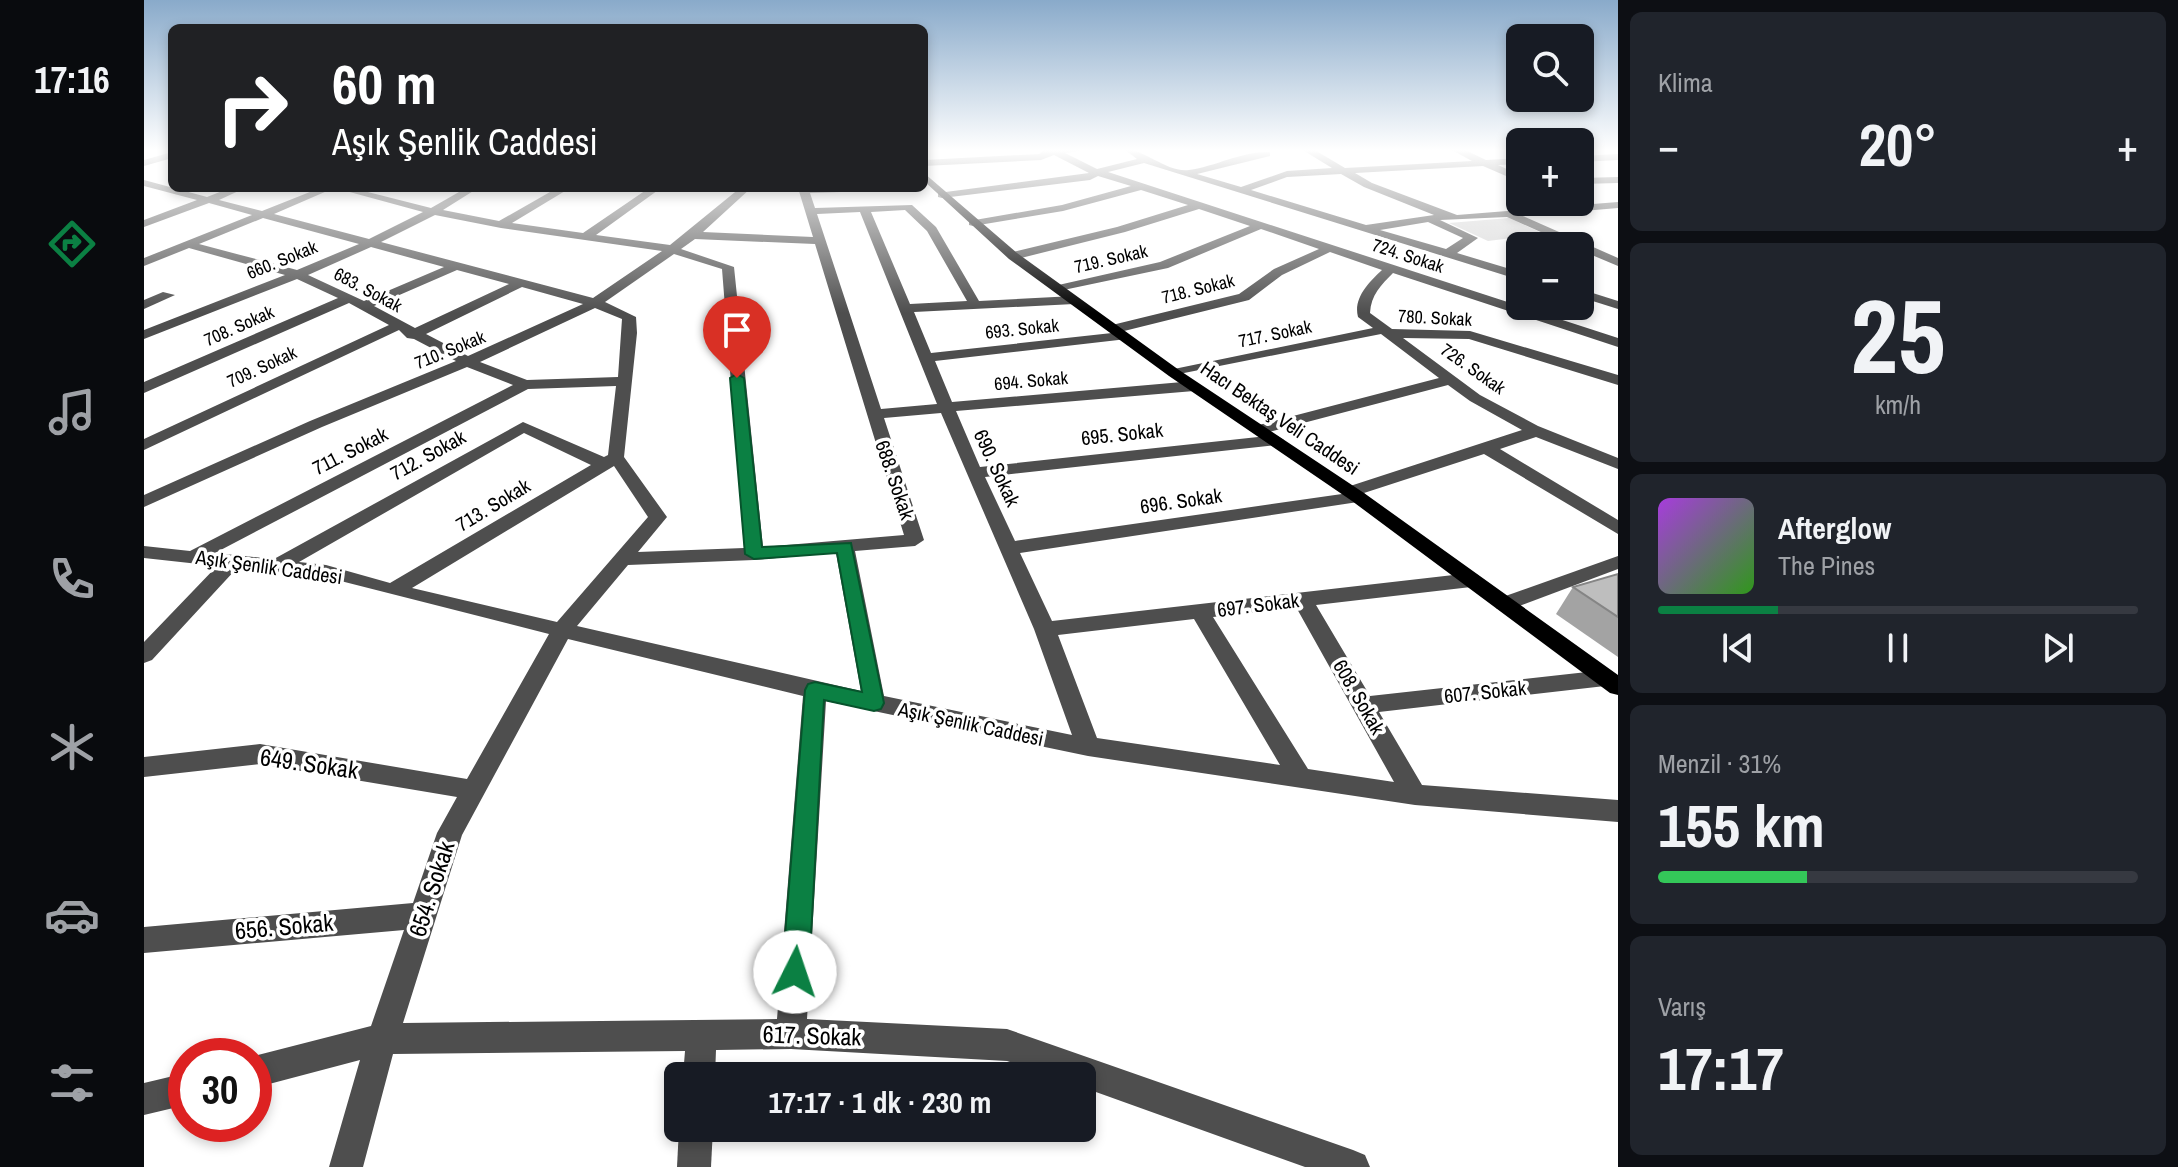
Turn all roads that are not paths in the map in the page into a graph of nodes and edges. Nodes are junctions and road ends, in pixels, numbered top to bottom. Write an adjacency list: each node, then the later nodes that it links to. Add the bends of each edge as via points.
1 (198, 203): 29 (street)
2 (220, 203): 23 (street)
3 (288, 203): 23 (street)
4 (401, 203): 21 (street)
5 (449, 203): 21 (street, 660. Sokak)
6 (538, 203): 30 (street)
7 (634, 203): 34 (street)
8 (729, 203): 33 (street, 710. Sokak)
9 (808, 203): 20 (street, 688. Sokak)
10 (951, 203): 28 (main road, Hacı Bektaş Veli Caddesi)
11 (1080, 203): 28 (street)
12 (1189, 203): 16 (street, 724. Sokak)
13 (1281, 203): 32 (street)
14 (1416, 203): 24 (street)
15 (1618, 205): 17 (street)
16 (1197, 206): 31 (street, 724. Sokak); 45 (street)
17 (1594, 206)
18 (864, 208): 20 (street); 62 (street, via 908,207 932,229); 63 (street, 690. Sokak)
19 (1594, 209): 26 (street)
20 (810, 211): 35 (street, 688. Sokak)
21 (435, 212): 30 (street); 37 (street, 660. Sokak)
22 (1506, 213): 24 (street)
23 (260, 214): 36 (street); 37 (street)
24 (1446, 216): 27 (street)
25 (1513, 216): 43 (street)
26 (1618, 218)
27 (1427, 219): 32 (street); 44 (street, via 1472,238)
28 (973, 223): 45 (main road, Hacı Bektaş Veli Caddesi)
29 (144, 224)
30 (501, 225): 34 (street)
31 (1259, 226): 40 (street, 724. Sokak); 54 (street, 719. Sokak, via 1164,265)
32 (1364, 229): 38 (street)
33 (693, 235): 35 (street); 39 (street, 710. Sokak)
34 (587, 236): 39 (street)
35 (819, 241): 80 (street, 688. Sokak)
36 (186, 244): 46 (street); 51 (street, 683. Sokak)
37 (368, 244): 49 (street); 51 (street, 660. Sokak)
38 (1413, 244): 41 (street); 44 (street)
39 (670, 249): 59 (street, 710. Sokak); 95 (street, via 728,267)
40 (1328, 249): 48 (street, 724. Sokak, via 1374,264); 66 (street, 718. Sokak, via 1278,272 1244,297)
41 (1400, 250)
42 (1594, 253): 43 (street)
43 (1598, 253): 47 (street)
44 (1447, 254): 50 (street)
45 (1013, 256): 54 (main road, Hacı Bektaş Veli Caddesi)
46 (144, 262)
47 (1618, 262)
48 (1389, 263): 65 (street, 726. Sokak, via 1363,301 1363,314); 69 (street, 724. Sokak)
49 (454, 267): 52 (street); 61 (street)
50 (1506, 272)
51 (296, 274): 56 (street, 683. Sokak); 67 (street, 660. Sokak)
52 (519, 284): 59 (street); 68 (street)
53 (144, 289): 60 (street, via 168,295)
54 (1059, 289): 57 (main road, Hacı Bektaş Veli Caddesi)
55 (1594, 296): 58 (street)
56 (349, 298): 61 (street, 683. Sokak); 78 (street, 708. Sokak)
57 (1074, 300): 62 (street); 66 (main road, Hacı Bektaş Veli Caddesi)
58 (1616, 302)
59 (595, 303): 71 (street, 710. Sokak); 75 (street, via 629,317)
60 (144, 305)
61 (363, 306): 64 (street, 683. Sokak)
62 (976, 306): 63 (street)
63 (908, 308): 70 (street, 690. Sokak)
64 (397, 326): 68 (street, 683. Sokak); 84 (street, 709. Sokak)
65 (1385, 331): 72 (street, 717. Sokak); 73 (street, 726. Sokak); 74 (street, 780. Sokak, via 1470,335)
66 (1118, 332): 70 (street, 693. Sokak); 72 (main road, Hacı Bektaş Veli Caddesi)
67 (144, 335)
68 (412, 335): 71 (street, 683. Sokak)
69 (1618, 343)
70 (926, 358): 79 (street, 690. Sokak)
71 (468, 362): 76 (street, 683. Sokak); 90 (street, 710. Sokak)
72 (1174, 373): 77 (main road, Hacı Bektaş Veli Caddesi)
73 (1451, 380): 81 (street); 82 (street, 726. Sokak)
74 (1618, 380)
75 (624, 381): 76 (street); 86 (street)
76 (525, 385): 96 (street, 711. Sokak)
77 (1194, 386): 79 (street, 694. Sokak); 81 (main road, Hacı Bektaş Veli Caddesi)
78 (144, 388)
79 (947, 409): 80 (street, 694. Sokak); 88 (street, 690. Sokak)
80 (873, 414): 92 (street, 688. Sokak, via 915,540)
81 (1261, 429): 83 (main road, Hacı Bektaş Veli Caddesi)
82 (1537, 431): 85 (street, 696. Sokak); 87 (street, 726. Sokak)
83 (1276, 440): 88 (street, 695. Sokak); 89 (main road, Hacı Bektaş Veli Caddesi)
84 (144, 445)
85 (1487, 448): 89 (street, 696. Sokak); 91 (street)
86 (610, 461): 97 (street, 654. Sokak, via 658,517); 100 (street, 712. Sokak, via 523,427); 102 (street, 713. Sokak)
87 (1618, 464)
88 (974, 473): 93 (street, 690. Sokak)
89 (1354, 495): 93 (street, 696. Sokak); 101 (main road, Hacı Bektaş Veli Caddesi)
90 (144, 502)
91 (1618, 528)
92 (845, 547): 95 (street, 688. Sokak); 111 (street)
93 (1010, 548): 106 (street, 690. Sokak)
94 (144, 552): 96 (street, Aşık Şenlik Caddesi)
95 (754, 554): 97 (street, 688. Sokak)
96 (194, 557): 98 (street, Aşık Şenlik Caddesi)
97 (626, 559): 107 (street, 654. Sokak)
98 (233, 561): 100 (street, Aşık Şenlik Caddesi); 108 (street)
99 (1618, 562): 104 (street)
100 (277, 566): 102 (street, Aşık Şenlik Caddesi, via 326,571)
101 (1471, 580): 103 (street, 697. Sokak); 104 (main road, Hacı Bektaş Veli Caddesi)
102 (393, 590): 107 (street, Aşık Şenlik Caddesi)
103 (1302, 599): 105 (street, 697. Sokak); 112 (street, 608. Sokak)
104 (1504, 604): 109 (main road, Hacı Bektaş Veli Caddesi)
105 (1200, 612): 106 (street, 697. Sokak); 115 (street)
106 (1045, 629): 113 (street, 690. Sokak)
107 (562, 630): 110 (street, Aşık Şenlik Caddesi); 116 (street, 654. Sokak)
108 (144, 655)
109 (1612, 683): 112 (street, 607. Sokak)
110 (815, 690): 111 (street, Aşık Şenlik Caddesi); 122 (street)
111 (874, 703): 113 (street, Aşık Şenlik Caddesi)
112 (1365, 705): 117 (street, 608. Sokak)
113 (1088, 747): 115 (street, Aşık Şenlik Caddesi)
114 (144, 767): 116 (street, 649. Sokak, via 260,754)
115 (1299, 776): 117 (street, Aşık Şenlik Caddesi)
116 (474, 790): 119 (street, 654. Sokak, via 450,833)
117 (1415, 795): 118 (street, Aşık Şenlik Caddesi)
118 (1618, 811)
119 (424, 915): 120 (street, 656. Sokak); 123 (street, 654. Sokak)
120 (144, 940)
121 (701, 1034): 122 (street, 617. Sokak); 123 (street, 617. Sokak); 124 (street)
122 (791, 1034): 131 (street, 617. Sokak, via 1007,1045)
123 (382, 1039): 125 (street, 617. Sokak); 129 (street, 654. Sokak)
124 (700, 1062)
125 (272, 1067)
126 (168, 1093): 127 (street)
127 (144, 1099)
128 (695, 1142): 130 (street)
129 (346, 1167)
130 (694, 1167)
131 (1353, 1167)

